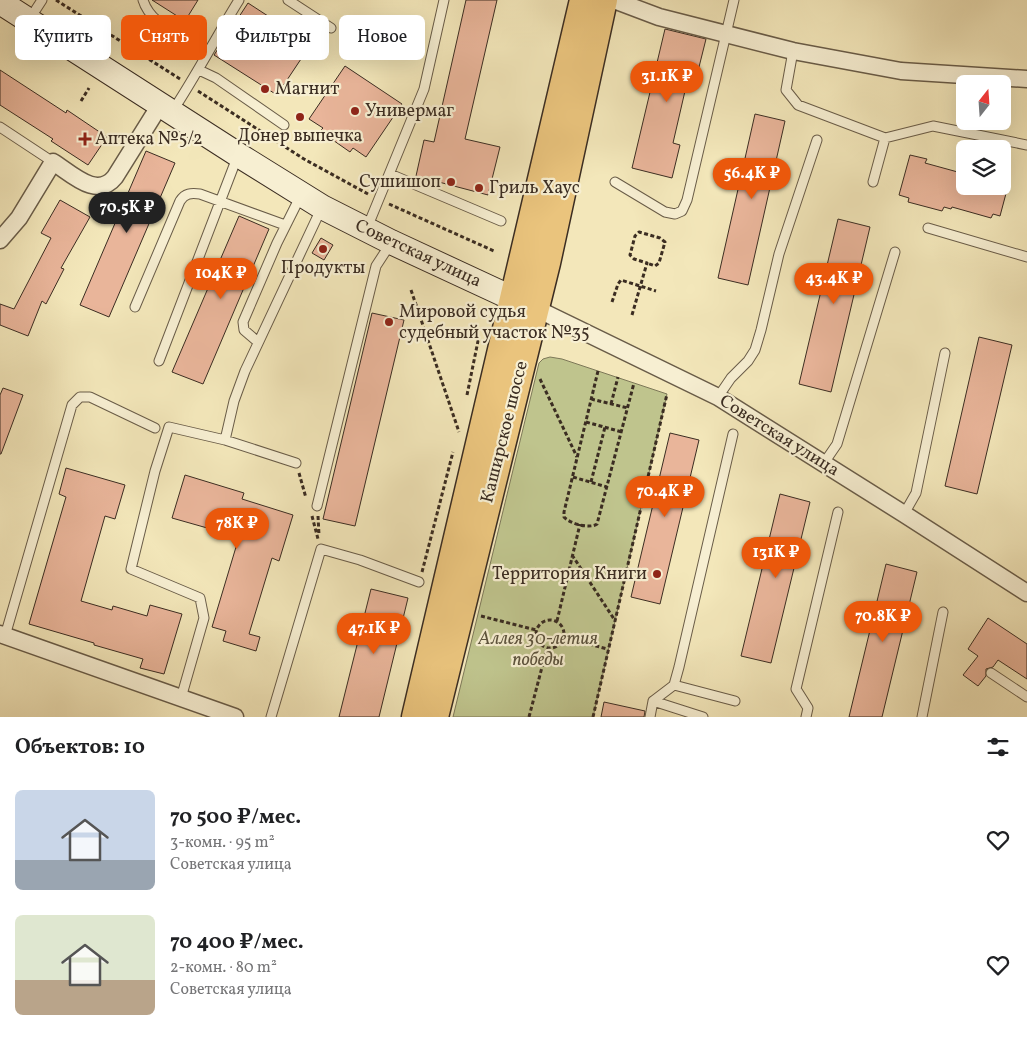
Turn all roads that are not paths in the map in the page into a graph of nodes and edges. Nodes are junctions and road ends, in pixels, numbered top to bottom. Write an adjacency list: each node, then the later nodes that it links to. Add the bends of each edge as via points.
1 (42, 0): 12 (lane)
2 (142, 0): 13 (lane)
3 (239, 0): 18 (lane)
4 (288, 0): 14 (lane)
5 (444, 0): 28 (lane, via 424,89)
6 (583, 0): 42 (main road, Каширское шоссе)
7 (604, 0): 42 (main road, Каширское шоссе)
8 (614, 0): 15 (street, via 659,17)
9 (734, 0): 15 (lane)
10 (0, 2): 11 (main road, Советская улица)
11 (21, 15)
12 (32, 15)
13 (151, 15)
14 (331, 28)
15 (726, 35): 16 (street); 29 (lane, via 682,211 675,214 664,212)
16 (793, 51): 19 (street, via 902,71); 23 (lane, via 786,90 798,106)
17 (91, 60): 20 (main road, Советская улица)
18 (199, 70): 20 (lane, via 190,86); 21 (lane, via 216,78)
19 (1027, 79)
20 (166, 109): 26 (main road, Советская улица); 27 (street, via 108,185 92,186)
21 (284, 125)
22 (0, 127): 27 (lane)
23 (885, 138): 25 (lane, via 933,126); 30 (lane)
24 (818, 140): 47 (lane, via 779,254 755,350)
25 (1027, 145)
26 (238, 155): 31 (main road, Советская улица); 32 (lane)
27 (53, 162): 38 (street, via 19,218)
28 (390, 174): 34 (lane); 37 (lane)
29 (616, 182)
30 (873, 182)
31 (301, 194): 33 (main road, Советская улица); 35 (lane)
32 (220, 201): 35 (lane); 43 (lane, via 195,193 182,198); 46 (lane)
33 (322, 207): 37 (main road, Советская улица); 44 (lane)
34 (501, 221)
35 (285, 225): 44 (lane, via 242,325)
36 (928, 228): 41 (lane)
37 (366, 230): 39 (main road, Советская улица)
38 (0, 240)
39 (391, 242): 42 (main road, Советская улица); 53 (lane, via 376,266)
40 (895, 252): 52 (lane, via 837,444)
41 (1027, 257)
42 (524, 304): 47 (street, Советская улица); 68 (main road, Каширское шоссе); 69 (main road, Каширское шоссе)
43 (135, 307)
44 (258, 342): 50 (lane, via 238,391)
45 (945, 353): 55 (lane, via 916,493)
46 (159, 361)
47 (718, 397): 52 (street, Советская улица)
48 (154, 428): 59 (lane, via 90,397 80,397 72,406)
49 (733, 434): 61 (lane)
50 (225, 440): 51 (lane); 63 (lane, via 170,427 155,471 131,569 200,598 204,618)
51 (296, 463)
52 (824, 463): 55 (street, Советская улица)
53 (317, 506)
54 (838, 512): 72 (lane, via 796,689 808,708)
55 (904, 514): 57 (street, Советская улица)
56 (419, 582): 67 (lane, via 322,549)
57 (1027, 593)
58 (943, 612): 73 (lane)
59 (2, 635): 63 (street)
60 (991, 673): 62 (lane)
61 (674, 685): 64 (lane); 65 (lane)
62 (1027, 697)
63 (181, 698): 66 (street)
64 (653, 701): 70 (lane); 71 (lane)
65 (736, 701)
66 (235, 717)
67 (271, 717)
68 (414, 717)
69 (435, 717)
70 (650, 717)
71 (703, 717)
72 (806, 717)
73 (922, 717)

